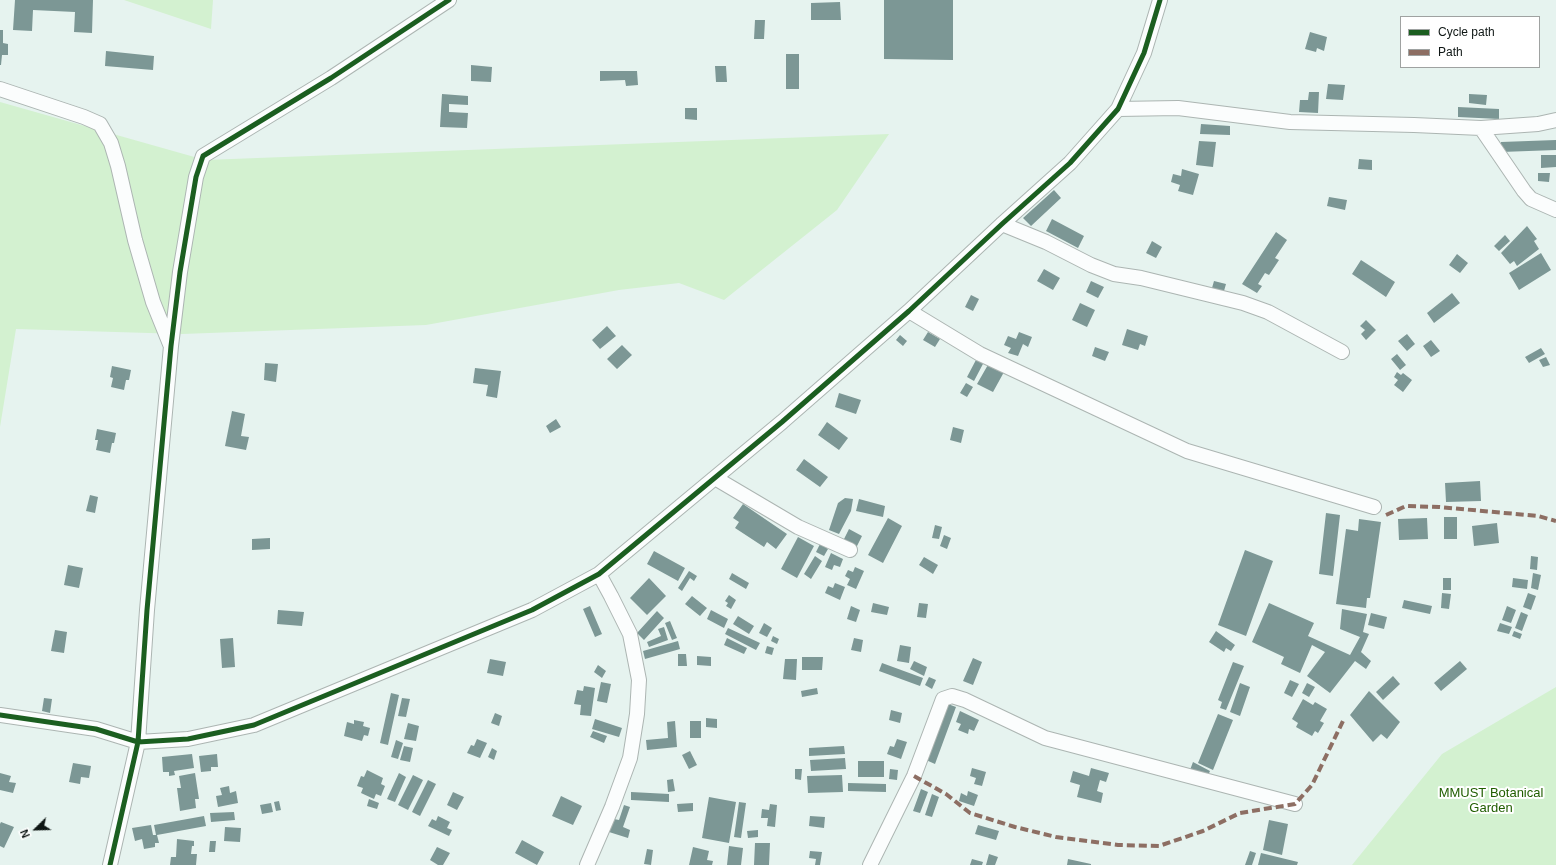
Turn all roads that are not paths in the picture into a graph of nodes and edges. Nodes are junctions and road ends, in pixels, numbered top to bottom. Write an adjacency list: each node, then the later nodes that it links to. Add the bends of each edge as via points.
1 (449, 0): 10 (street, via 331,78 204,156 196,177 181,264)
2 (1160, 0): 4 (street, via 1144,53)
3 (0, 89): 10 (street, via 100,124 116,158 135,240 153,302)
4 (1118, 109): 6 (street, via 1178,108 1290,122); 8 (street, via 1070,163)
5 (1556, 120): 6 (street, via 1538,124)
6 (1481, 128): 7 (street, via 1531,199)
7 (1556, 210)
8 (1002, 224): 9 (street); 11 (street, via 1114,274 1141,278 1243,303 1268,312)
9 (909, 311): 12 (street); 13 (street, via 980,354 1187,452)
10 (171, 346): 17 (street)
11 (1342, 352)
12 (715, 478): 14 (street, via 798,527); 15 (street)
13 (1374, 507)
14 (850, 550)
15 (599, 574): 17 (street, via 532,610 254,726 188,739); 20 (street, via 630,634 639,680 630,758)
16 (0, 715): 17 (street, via 96,729)
17 (138, 742): 19 (street)
18 (1295, 804): 21 (street, via 1045,738 966,700 952,696 943,699 914,776)
19 (110, 865)
20 (587, 865)
21 (870, 865)

